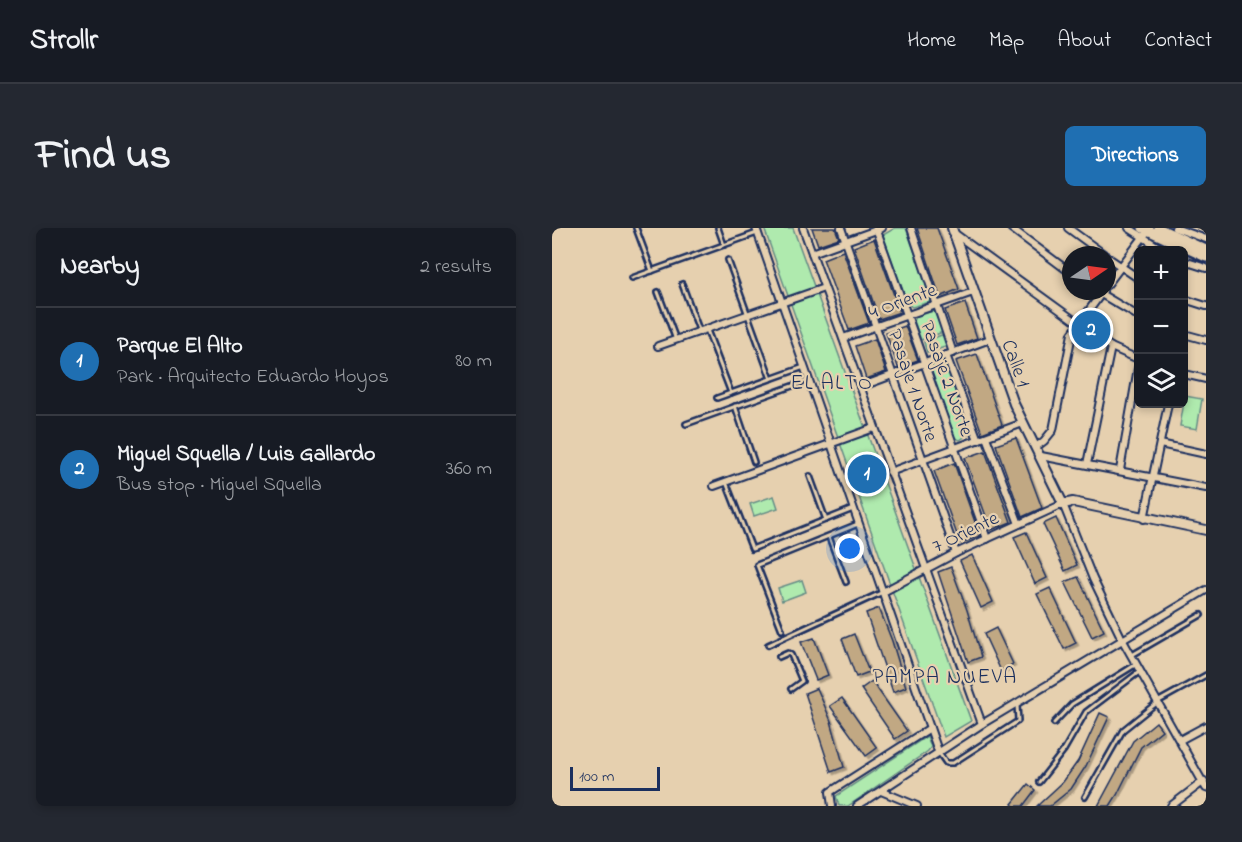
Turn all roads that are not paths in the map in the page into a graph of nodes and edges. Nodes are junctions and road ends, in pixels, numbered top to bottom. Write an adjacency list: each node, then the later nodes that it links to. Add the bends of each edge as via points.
1 (636, 228): 29 (lane)
2 (718, 228): 17 (lane)
3 (803, 228): 21 (street)
4 (841, 228): 16 (street, Pasaje 1 Norte)
5 (911, 228): 41 (street)
6 (1068, 228): 18 (street)
7 (1129, 228): 14 (street)
8 (1158, 228): 20 (main road)
9 (878, 229): 16 (street); 45 (street, Pasaje 2 Norte)
10 (1013, 229): 26 (street)
11 (1177, 229): 15 (street)
12 (757, 230): 17 (lane); 40 (street)
13 (952, 231): 36 (street, Calle 1); 46 (street)
14 (1146, 231): 19 (street); 22 (main road); 27 (street)
15 (1206, 239)
16 (846, 241): 21 (street); 47 (street, Pasaje 1 Norte)
17 (724, 245): 29 (lane)
18 (1092, 246)
19 (1159, 246)
20 (1206, 250)
21 (812, 253): 34 (street)
22 (1206, 258)
23 (728, 260): 44 (lane)
24 (1188, 262): 28 (street)
25 (1116, 263): 27 (street)
26 (1062, 266)
27 (1121, 267): 30 (street); 31 (street)
28 (1206, 268)
29 (652, 271): 32 (lane)
30 (1116, 273)
31 (1134, 275)
32 (632, 278)
33 (682, 284): 49 (lane)
34 (825, 288): 40 (street); 52 (street)
35 (658, 292): 51 (lane)
36 (973, 292): 41 (street, 4 Oriente); 53 (street, Calle 1)
37 (1094, 300): 46 (street)
38 (1113, 300): 43 (street)
39 (1187, 300): 42 (street)
40 (782, 303): 44 (street); 60 (street)
41 (938, 305): 45 (street, 4 Oriente); 57 (street)
42 (1206, 306)
43 (1134, 313)
44 (748, 315): 48 (street); 63 (lane)
45 (908, 315): 47 (street, 4 Oriente); 59 (street, Pasaje 2 Norte)
46 (1077, 324): 56 (street); 79 (street, via 1053,430)
47 (876, 327): 52 (street, 4 Oriente); 61 (street, Pasaje 1 Norte)
48 (707, 329): 49 (street); 68 (lane)
49 (699, 331): 51 (street)
50 (1188, 335): 54 (street)
51 (676, 339): 55 (street)
52 (843, 339): 66 (street)
53 (990, 339): 57 (street); 72 (street, Calle 1)
54 (1206, 340)
55 (658, 346)
56 (1111, 347): 58 (street); 85 (street)
57 (950, 354): 59 (street); 76 (street)
58 (1134, 357)
59 (925, 363): 61 (street); 80 (street, Pasaje 2 Norte)
60 (804, 367): 63 (lane); 65 (street)
61 (893, 375): 66 (street); 83 (street, Pasaje 1 Norte)
62 (1188, 375): 64 (street)
63 (771, 379): 68 (lane)
64 (1206, 379)
65 (809, 380): 70 (lane); 77 (street)
66 (860, 387): 74 (street)
67 (1134, 391): 86 (street)
68 (731, 393): 69 (lane)
69 (717, 398)
70 (735, 406): 73 (lane); 84 (lane)
71 (1167, 408): 78 (street)
72 (1023, 423): 75 (street); 79 (street, Calle 1)
73 (686, 424)
74 (874, 428): 77 (street); 87 (street)
75 (986, 437): 76 (street); 98 (street)
76 (978, 440): 80 (street)
77 (831, 444): 90 (street); 94 (street)
78 (1160, 444): 81 (street); 89 (street)
79 (1036, 447): 82 (street, Calle 1)
80 (956, 448): 83 (street); 101 (street, Pasaje 2 Norte)
81 (1206, 454)
82 (1041, 456): 85 (street); 93 (street, Calle 1)
83 (923, 460): 87 (street); 102 (street, Pasaje 1 Norte)
84 (754, 462)
85 (1087, 464): 86 (street)
86 (1120, 470): 89 (street)
87 (890, 472): 103 (street)
88 (810, 476): 96 (lane)
89 (1153, 477): 92 (street); 95 (street)
90 (726, 482): 91 (street); 96 (lane, via 752,549)
91 (714, 486)
92 (1206, 488)
93 (1063, 504): 95 (street, via 1073,502); 98 (street, 7 Oriente); 109 (street)
94 (853, 509): 96 (lane); 97 (street)
95 (1144, 519): 99 (street)
96 (826, 520)
97 (858, 524): 100 (lane); 106 (street)
98 (1019, 524): 101 (street, 7 Oriente)
99 (1206, 530)
100 (829, 537): 104 (lane); 108 (lane, via 757,565)
101 (987, 539): 102 (street, 7 Oriente)
102 (956, 553): 103 (street, 7 Oriente)
103 (925, 569): 106 (street, 7 Oriente); 120 (street)
104 (846, 582)
105 (1206, 590): 109 (street)
106 (883, 592): 110 (lane); 122 (street)
107 (1201, 615): 111 (lane)
108 (782, 630)
109 (1122, 639): 111 (street); 118 (street)
110 (768, 645)
111 (1131, 655): 113 (street)
112 (778, 657): 116 (lane, via 791,655 802,681)
113 (1137, 664): 114 (street); 119 (lane, via 1072,704)
114 (1141, 671): 117 (street); 125 (lane, via 1086,712)
115 (1206, 675): 117 (lane)
116 (791, 689)
117 (1159, 702): 123 (street); 128 (lane, via 1124,730)
118 (1016, 703): 120 (street); 124 (lane, via 1018,721 953,764 946,763)
119 (1054, 723)
120 (982, 724): 124 (street)
121 (1206, 726): 123 (street)
122 (930, 728): 124 (street); 129 (street, via 830,792)
123 (1180, 740): 126 (street)
124 (938, 751): 127 (street)
125 (1039, 782)
126 (1205, 783): 132 (street)
127 (881, 790): 130 (street); 131 (street)
128 (1085, 798)
129 (832, 806)
130 (858, 806)
131 (917, 806)
132 (1171, 806)

